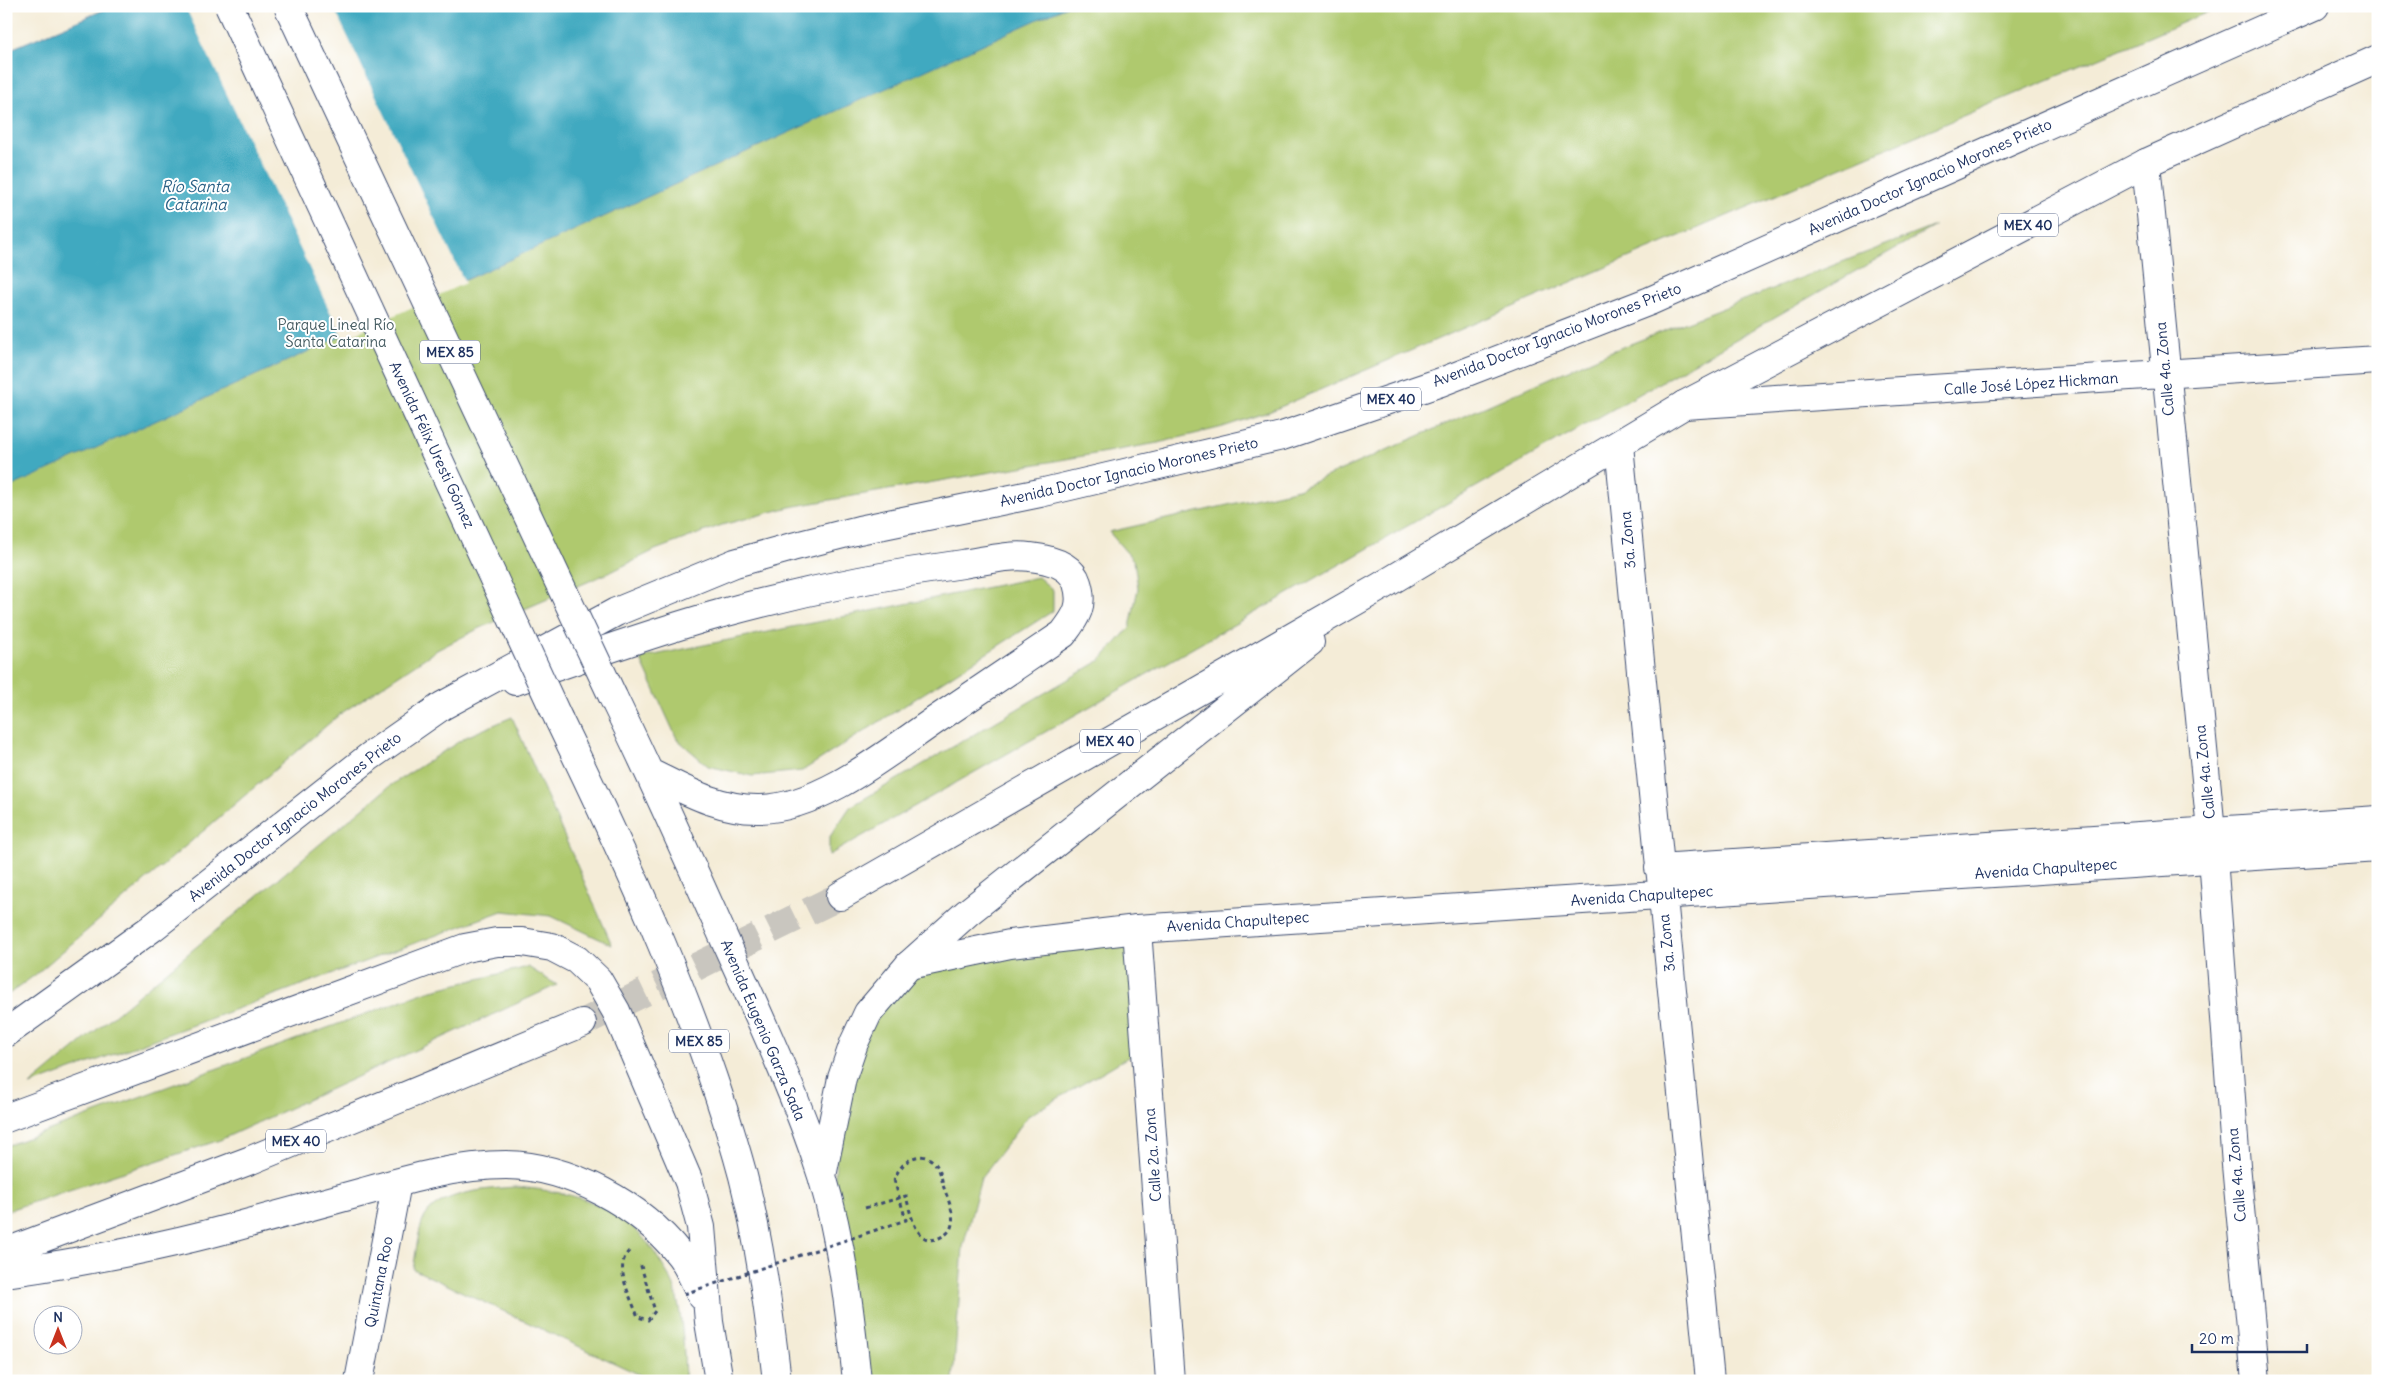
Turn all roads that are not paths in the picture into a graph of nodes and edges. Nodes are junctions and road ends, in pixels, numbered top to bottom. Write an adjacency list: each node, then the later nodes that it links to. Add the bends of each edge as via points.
1 (229, 6): 31 (main road, Avenida Félix Uresti Gómez / MEX 85, bridge, via 619,845 672,970 726,1119 743,1177 765,1280)
2 (288, 6): 12 (main road, Avenida Eugenio Garza Sada / MEX 85, bridge)
3 (2315, 6): 11 (main road, Avenida Doctor Ignacio Morones Prieto / MEX 40, via 1650,301 1441,382 1282,436 1040,493 858,530 735,563 616,612)
4 (2378, 59): 5 (main road, MEX 40)
5 (2146, 164): 7 (main road, Calle 4a. Zona); 8 (main road, MEX 40)
6 (2378, 360): 7 (main road, Calle José López Hickman)
7 (2165, 376): 8 (main road, Calle José López Hickman); 14 (main road, Calle 4a. Zona)
8 (1684, 405): 9 (main road, MEX 40)
9 (1619, 445): 10 (main road, MEX 40); 17 (main road, 3a. Zona)
10 (1380, 587): 18 (main road, MEX 40); 20 (main road, via 967,913)
11 (442, 706): 12 (main road, via 646,636 804,593 924,569 1028,556 1058,563 1075,578 1081,596 1076,618 1063,634 835,786 783,806 736,808 709,802); 22 (main road, Avenida Doctor Ignacio Morones Prieto / MEX 40, via 369,756 152,928)
12 (650, 773): 24 (main road, Avenida Eugenio Garza Sada / MEX 85, via 752,998)
13 (2378, 820): 14 (main road)
14 (2211, 831): 16 (main road, Calle 4a. Zona); 17 (main road)
15 (2378, 848): 16 (main road, Avenida Chapultepec)
16 (2212, 859): 17 (main road, Avenida Chapultepec); 35 (main road, Calle 4a. Zona)
17 (1660, 881): 19 (main road, Avenida Chapultepec); 34 (main road, 3a. Zona)
18 (840, 896)
19 (1137, 929): 20 (main road, Avenida Chapultepec, via 1010,944); 33 (main road, Calle 2a. Zona)
20 (909, 965): 24 (main road, via 868,1013 854,1043 842,1078)
21 (582, 1023): 26 (main road, MEX 40, via 251,1160)
22 (6, 1033)
23 (6, 1118): 28 (main road, via 466,948 497,942 552,947 577,960 598,980 616,1011 668,1128 689,1182 701,1227)
24 (822, 1176): 32 (main road, Avenida Eugenio Garza Sada / MEX 85, via 850,1313)
25 (397, 1183): 27 (main road, via 164,1246); 28 (main road, via 462,1169 506,1165 542,1170 583,1183 622,1204 655,1228 681,1256); 29 (main road, Quintana Roo)
26 (6, 1252)
27 (6, 1273)
28 (708, 1308): 30 (main road)
29 (359, 1381)
30 (719, 1381)
31 (776, 1381)
32 (857, 1381)
33 (1170, 1381)
34 (1710, 1381)
35 (2256, 1381)

